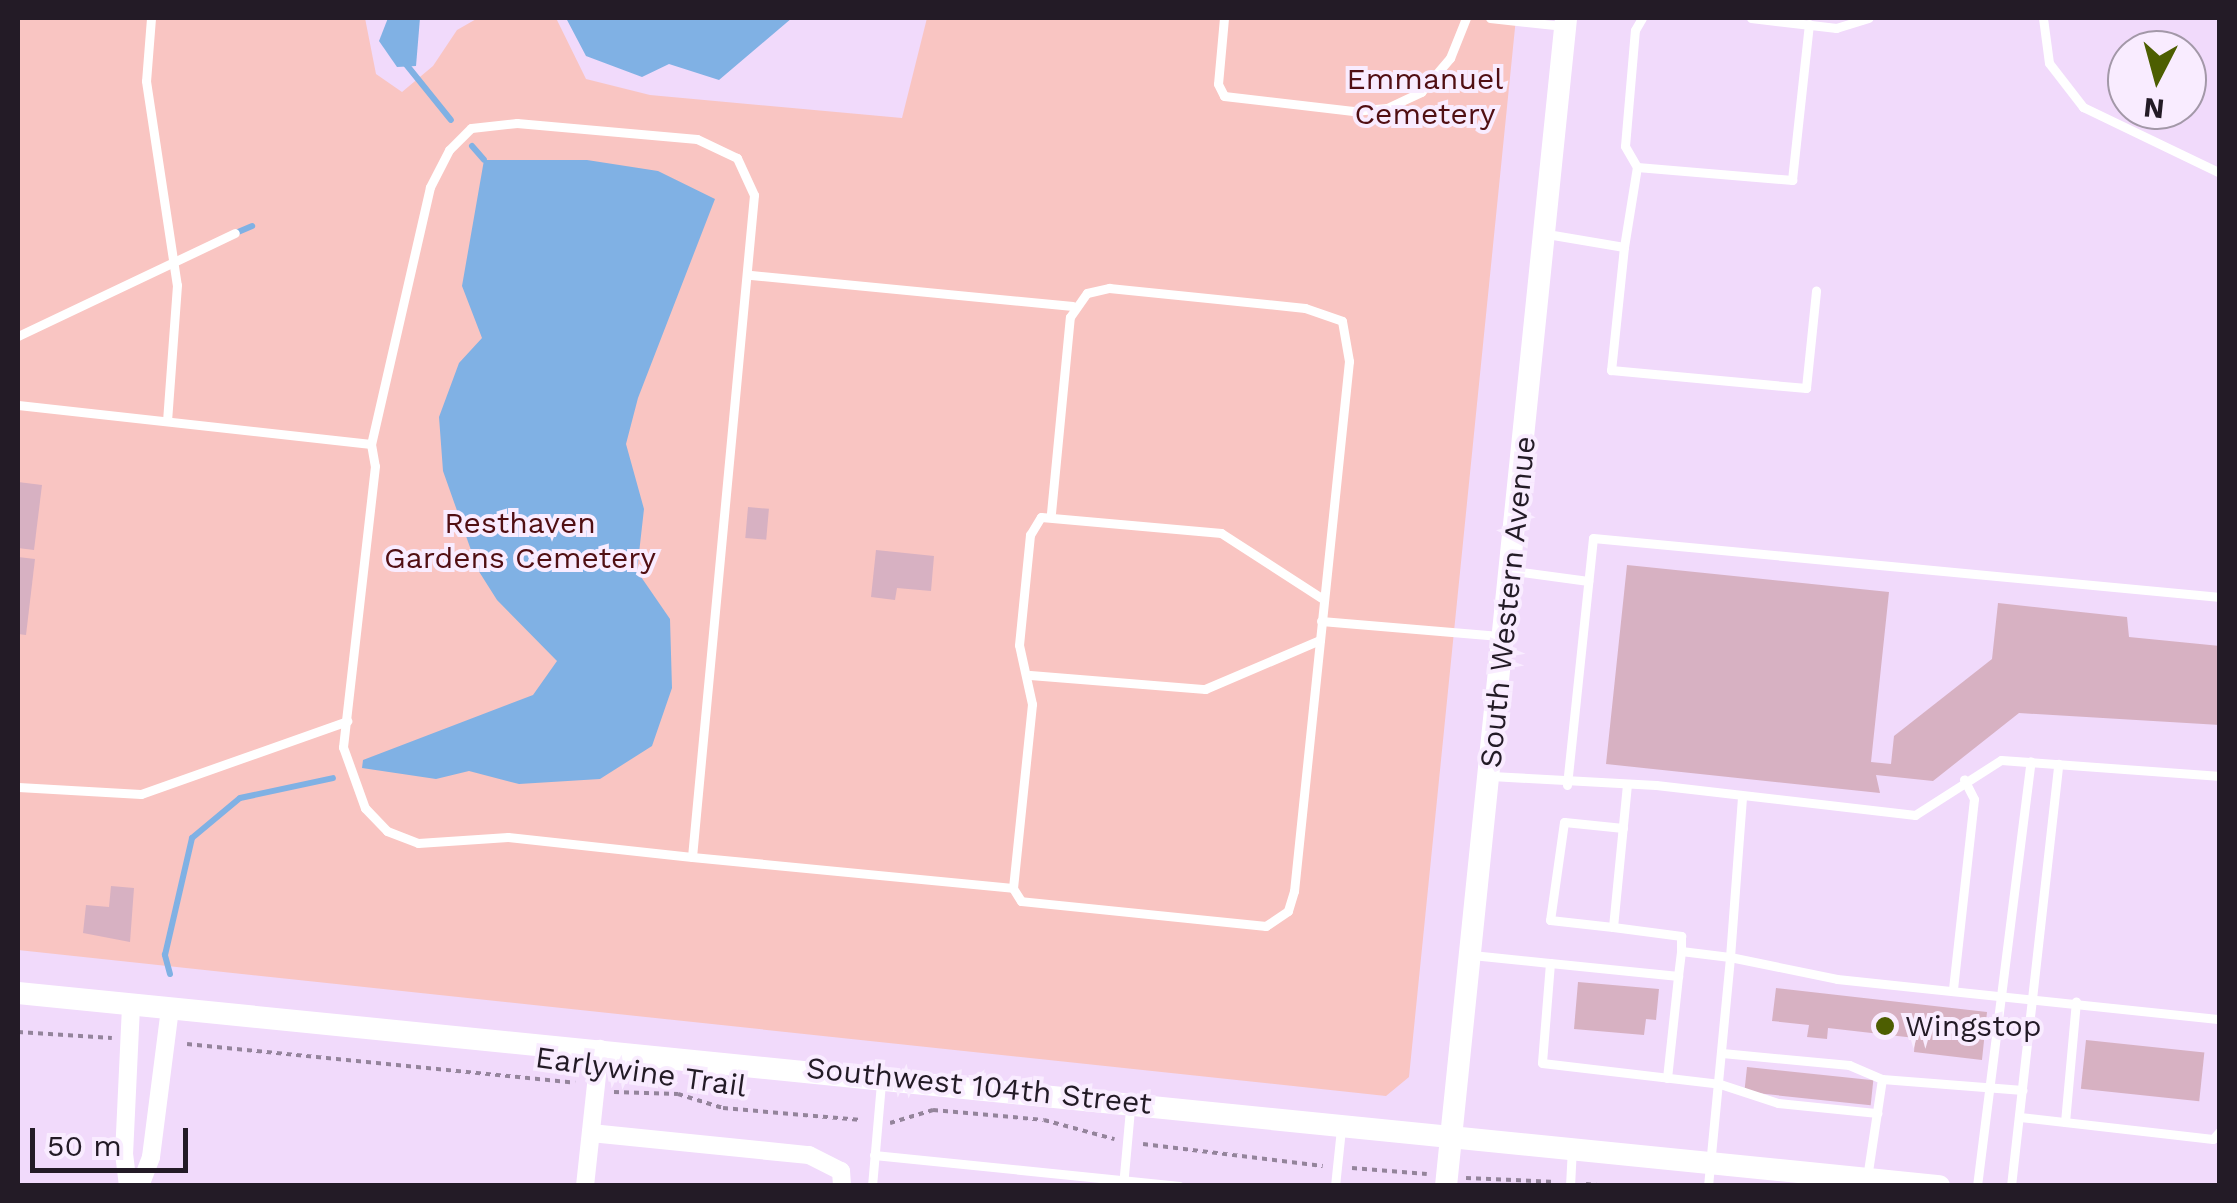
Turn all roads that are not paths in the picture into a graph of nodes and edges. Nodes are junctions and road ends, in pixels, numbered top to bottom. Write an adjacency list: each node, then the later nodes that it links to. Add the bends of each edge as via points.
1 (151, 18): 16 (lane, via 146,81)
2 (1224, 18): 3 (lane, via 1218,84 1224,96 1353,112 1387,108 1421,92 1450,58)
3 (1466, 18)
4 (1490, 18): 9 (lane)
5 (1642, 18): 11 (lane, via 1635,30 1625,146)
6 (1751, 18): 10 (lane)
7 (1868, 18): 10 (lane, via 1854,26)
8 (2044, 18): 12 (lane, via 2048,62 2084,107)
9 (1565, 22): 14 (main road, South Western Avenue)
10 (1809, 24): 11 (lane, via 1792,180)
11 (1637, 167): 15 (lane)
12 (2220, 173)
13 (235, 233): 16 (lane)
14 (1544, 234): 15 (lane); 25 (main road, South Western Avenue)
15 (1624, 247): 18 (lane, via 1611,370 1806,388)
16 (174, 266): 20 (lane); 22 (lane)
17 (751, 275): 19 (lane); 23 (lane, via 754,195 747,172 728,150 697,139 518,124 471,128 430,187); 44 (lane)
18 (1816, 291)
19 (1074, 306): 24 (lane); 28 (lane, via 1087,293 1108,288 1305,308 1342,321 1349,361)
20 (18, 336)
21 (18, 406): 22 (lane)
22 (168, 420): 23 (lane)
23 (371, 444): 33 (lane)
24 (1051, 514): 28 (lane, via 1221,533); 32 (lane, via 1035,525 1028,548 1019,645)
25 (1514, 570): 26 (lane); 30 (main road, South Western Avenue)
26 (1588, 580): 27 (lane, via 1593,538); 39 (lane)
27 (2220, 597)
28 (1323, 599): 29 (lane)
29 (1322, 621): 30 (lane); 31 (lane)
30 (1506, 637): 36 (main road, South Western Avenue)
31 (1320, 640): 32 (lane, via 1205,690); 45 (lane, via 1294,890 1284,919 1254,926 1034,904)
32 (1030, 674): 45 (lane)
33 (346, 721): 41 (lane, via 141,794); 44 (lane, via 343,747 365,808 403,840 438,845 508,837)
34 (2030, 762): 35 (lane); 38 (lane, via 2001,760); 54 (lane)
35 (2058, 764): 37 (lane); 55 (lane)
36 (1490, 776): 39 (lane); 48 (main road, South Western Avenue)
37 (2220, 776)
38 (1964, 779): 42 (lane, via 1914,816); 52 (lane, via 1974,799)
39 (1568, 785): 40 (lane)
40 (1627, 785): 42 (lane); 43 (lane)
41 (18, 787)
42 (1742, 796): 49 (lane)
43 (1622, 828): 46 (lane); 46 (lane, via 1564,822 1550,920)
44 (692, 857): 45 (lane)
45 (1013, 888)
46 (1612, 927): 47 (lane, via 1681,936)
47 (1681, 951): 49 (lane); 51 (lane)
48 (1470, 954): 50 (lane); 74 (main road, South Western Avenue)
49 (1730, 957): 52 (lane, via 1837,979); 61 (lane)
50 (1550, 963): 51 (lane); 63 (lane, via 1542,1063)
51 (1678, 976): 63 (lane)
52 (1953, 989): 54 (lane)
53 (18, 993): 57 (main road, Southwest 104th Street)
54 (2001, 993): 55 (lane); 66 (lane)
55 (2034, 995): 56 (lane); 67 (lane)
56 (2076, 1001): 59 (lane); 72 (lane)
57 (131, 1004): 58 (main road, Southwest 104th Street); 83 (street)
58 (170, 1008): 60 (main road, Southwest 104th Street); 84 (street)
59 (2220, 1019)
60 (600, 1050): 62 (main road, Southwest 104th Street); 75 (street)
61 (1722, 1054): 64 (lane, via 1849,1065); 65 (lane)
62 (882, 1076): 68 (main road, Southwest 104th Street); 77 (lane)
63 (1668, 1078): 65 (lane)
64 (1882, 1079): 66 (lane); 69 (lane)
65 (1720, 1084): 69 (lane, via 1778,1103); 78 (lane)
66 (1990, 1088): 67 (lane); 92 (lane)
67 (2023, 1090): 70 (lane)
68 (1130, 1101): 71 (main road, Southwest 104th Street); 81 (lane)
69 (1877, 1113): 79 (lane)
70 (2020, 1118): 72 (lane); 93 (lane)
71 (1342, 1122): 74 (main road, Southwest 104th Street); 89 (lane)
72 (2064, 1122): 73 (lane, via 2214,1138)
73 (2220, 1131)
74 (1451, 1133): 76 (main road, Southwest 104th Street); 80 (main road, South Western Avenue)
75 (591, 1134): 85 (street); 86 (street, via 809,1155 841,1171)
76 (1572, 1146): 78 (main road, Southwest 104th Street); 82 (lane)
77 (874, 1155): 81 (lane); 87 (lane)
78 (1711, 1161): 79 (main road, Southwest 104th Street); 90 (lane)
79 (1867, 1178): 91 (main road, Southwest 104th Street)
80 (1446, 1180)
81 (1123, 1182): 88 (lane)
82 (1570, 1184)
83 (128, 1186)
84 (140, 1186)
85 (586, 1186)
86 (842, 1186)
87 (872, 1186)
88 (1180, 1186)
89 (1334, 1186)
90 (1708, 1186)
91 (1939, 1186)
92 (1976, 1186)
93 (2011, 1186)

